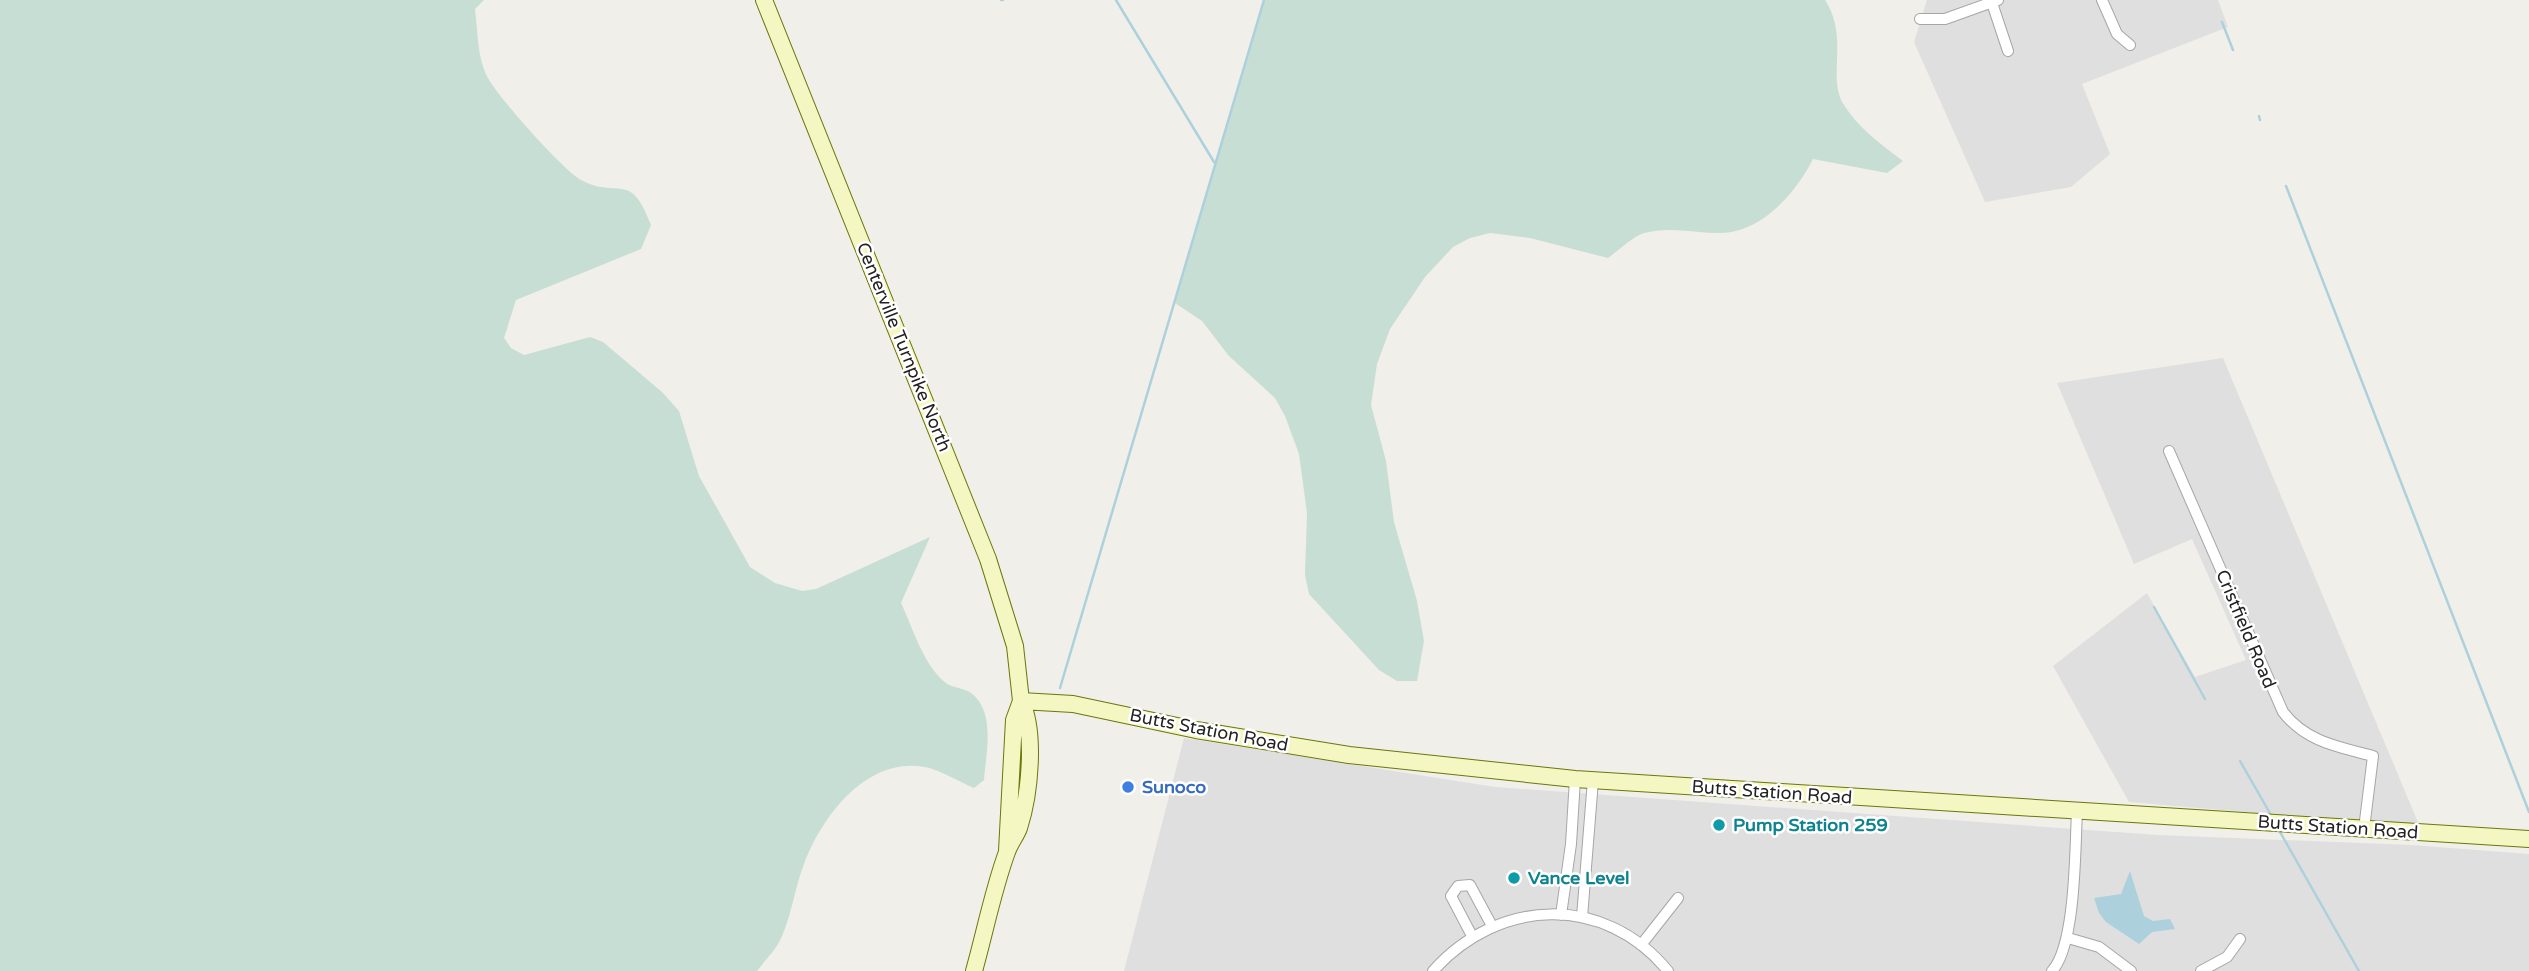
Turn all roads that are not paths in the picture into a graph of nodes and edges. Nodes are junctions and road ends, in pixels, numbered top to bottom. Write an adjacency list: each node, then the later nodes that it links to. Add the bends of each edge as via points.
1 (764, 0): 8 (main road, Centerville Turnpike North, via 977,528 1008,618)
2 (2102, 0): 5 (street, via 2117,33)
3 (1993, 1): 4 (street, via 1945,19); 6 (street)
4 (1920, 19)
5 (2130, 45)
6 (2008, 51)
7 (2169, 452): 12 (street, Cristfield Road, via 2283,712 2311,738 2373,756)
8 (1021, 701): 9 (main road, Butts Station Road, via 1073,704 1196,730 1349,754); 22 (main road, Centerville Turnpike North, via 1029,718 1029,753 1019,828 1007,851)
9 (1575, 779): 10 (main road, Butts Station Road); 15 (street)
10 (1593, 780): 11 (main road, Butts Station Road); 16 (street)
11 (2077, 811): 12 (main road, Butts Station Road); 19 (street)
12 (2364, 829): 13 (main road, Butts Station Road)
13 (2529, 839)
14 (1678, 898): 21 (street)
15 (1561, 915): 16 (street); 17 (street, via 1522,917)
16 (1582, 917): 21 (street)
17 (1492, 926): 18 (street); 18 (street, via 1476,891 1470,885 1458,886 1451,896)
18 (1472, 936): 23 (street)
19 (2068, 937): 25 (street, via 2062,958); 26 (street, via 2099,947)
20 (2240, 939): 27 (street, via 2227,957)
21 (1641, 945): 24 (street)
22 (974, 971)
23 (1433, 971)
24 (1668, 971)
25 (2052, 971)
26 (2131, 971)
27 (2201, 971)

